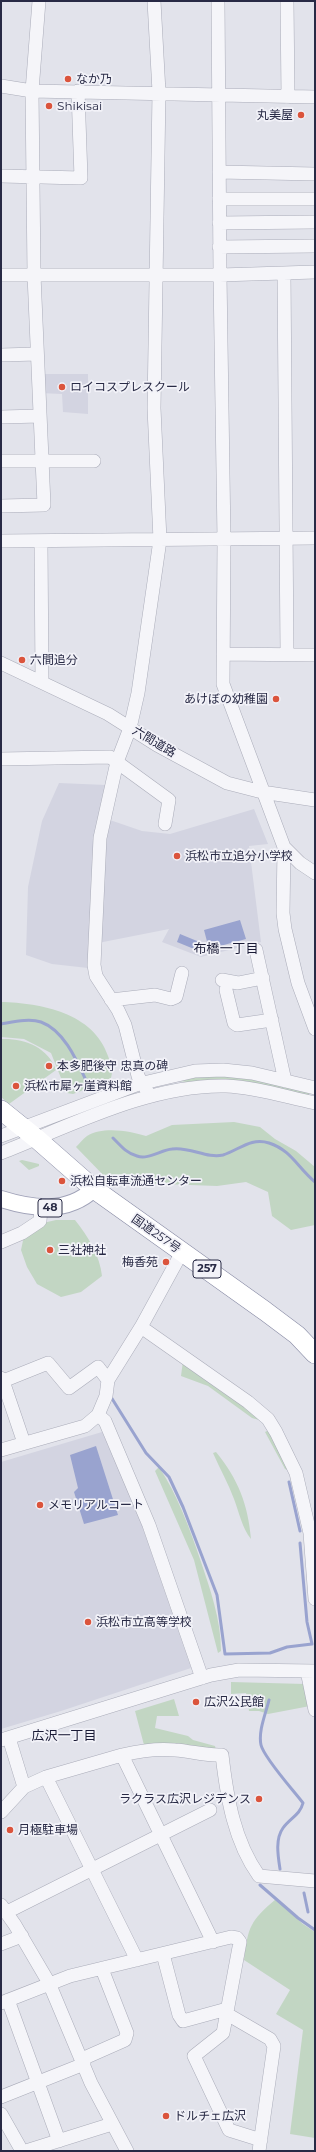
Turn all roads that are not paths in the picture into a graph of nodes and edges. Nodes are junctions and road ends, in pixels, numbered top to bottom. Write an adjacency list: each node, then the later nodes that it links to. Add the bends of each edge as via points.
1 (39, 1): 6 (street)
2 (154, 1): 8 (street)
3 (218, 1): 9 (street)
4 (287, 1): 10 (street)
5 (1, 86): 6 (street)
6 (32, 91): 7 (street); 15 (street)
7 (78, 91): 8 (street); 15 (street, via 81,178)
8 (159, 92): 9 (street); 24 (street)
9 (220, 94): 10 (street); 12 (street)
10 (288, 97): 11 (street)
11 (315, 98)
12 (219, 172): 13 (street); 16 (street)
13 (315, 174)
14 (1, 176): 15 (street)
15 (34, 178): 26 (street)
16 (219, 199): 17 (street); 19 (street)
17 (315, 199)
18 (315, 222): 19 (street)
19 (219, 223): 21 (street)
20 (315, 246): 21 (street)
21 (219, 247): 27 (street)
22 (315, 272): 23 (street)
23 (284, 273): 27 (street); 36 (street)
24 (156, 274): 26 (street); 27 (street); 38 (street, via 154,408)
25 (1, 275): 26 (street)
26 (34, 275): 28 (street)
27 (220, 275): 39 (street)
28 (36, 354): 29 (street); 30 (street)
29 (1, 355)
30 (40, 416): 31 (street); 34 (street)
31 (1, 417)
32 (94, 461): 34 (street)
33 (1, 462): 34 (street)
34 (42, 462): 35 (street, via 44,505)
35 (1, 506)
36 (286, 538): 37 (street); 39 (street); 43 (street)
37 (315, 538)
38 (160, 540): 39 (street); 41 (street); 47 (street, via 149,631)
39 (224, 540): 42 (street)
40 (1, 541): 41 (street)
41 (41, 542): 46 (street)
42 (223, 654): 43 (street); 50 (street, via 223,684 227,700 252,759)
43 (287, 654): 44 (street)
44 (315, 654)
45 (1, 663): 46 (street, 六間道路)
46 (42, 682): 47 (street, 六間道路, via 108,714)
47 (130, 728): 49 (street); 50 (street, 六間道路, via 226,783)
48 (1, 760): 49 (street, via 110,757)
49 (117, 762): 52 (street, via 169,800); 58 (street, via 100,838 94,965 96,976)
50 (262, 792): 51 (street, 六間道路); 53 (street)
51 (315, 800)
52 (165, 824)
53 (284, 847): 54 (street); 60 (street, via 285,929 298,983)
54 (315, 873)
55 (253, 949): 57 (street, via 256,950)
56 (182, 973): 58 (street, via 176,997 171,999 155,995)
57 (263, 978): 59 (street); 59 (street, via 224,985 234,1023 237,1025)
58 (110, 1000): 62 (street, via 125,1025)
59 (272, 1020): 61 (street)
60 (315, 1030)
61 (285, 1081): 62 (street, via 252,1073 223,1070 195,1071); 63 (street)
62 (142, 1083): 64 (street); 67 (street)
63 (315, 1088)
64 (150, 1096): 65 (street, via 187,1088 226,1086); 67 (street)
65 (315, 1103)
66 (1, 1110): 67 (highway, 国道257号 / 257)
67 (30, 1134): 68 (street); 69 (street); 70 (highway, 国道257号 / 257)
68 (1, 1136)
69 (1, 1153)
70 (94, 1189): 72 (main road, 48, via 86,1197 61,1207); 74 (highway, 国道257号 / 257)
71 (1, 1199): 72 (main road, 48)
72 (41, 1209): 73 (street, via 40,1221 22,1233)
73 (1, 1242)
74 (182, 1252): 75 (street); 76 (highway, 国道257号 / 257, via 297,1336)
75 (141, 1327): 78 (street); 82 (street, via 248,1402 263,1414 276,1432 296,1473 303,1497 313,1556)
76 (315, 1354)
77 (2, 1379): 78 (street, via 48,1363 69,1388 98,1367); 80 (street)
78 (108, 1380): 79 (street, via 106,1396)
79 (98, 1415): 80 (street, via 85,1426); 84 (street, via 105,1421 149,1525)
80 (24, 1443): 81 (street)
81 (1, 1450)
82 (315, 1599)
83 (311, 1671): 84 (street, via 230,1670); 85 (street)
84 (207, 1676): 86 (street)
85 (315, 1710)
86 (5, 1739): 89 (street)
87 (122, 1755): 88 (street); 92 (street); 94 (street, via 143,1750 222,1755 236,1829 249,1863 259,1876)
88 (46, 1777): 89 (street); 93 (street)
89 (24, 1787): 91 (street)
90 (210, 1810): 92 (street)
91 (1, 1812)
92 (161, 1835): 93 (street); 97 (street)
93 (90, 1870): 95 (street); 100 (street)
94 (315, 1881)
95 (4, 1909): 96 (street)
96 (22, 1936): 98 (street); 102 (street)
97 (213, 1942): 99 (street); 104 (street, via 231,1937 240,1942)
98 (1, 1944)
99 (163, 1954): 100 (street); 104 (street, via 179,2015 183,2021)
100 (137, 1960): 101 (street)
101 (102, 1969): 102 (street); 105 (street, via 127,2033 125,2040)
102 (49, 1983): 103 (street); 105 (street)
103 (4, 2001): 106 (street)
104 (227, 2011): 111 (street, via 270,2039 274,2046); 111 (street, via 221,2037 194,2056 229,2130)
105 (83, 2062): 106 (street); 109 (street)
106 (37, 2082): 107 (street); 110 (street)
107 (1, 2097)
108 (1, 2114): 112 (street)
109 (112, 2124): 110 (street); 114 (street)
110 (59, 2141): 113 (street)
111 (260, 2146)
112 (22, 2151)
113 (26, 2151)
114 (127, 2151)

